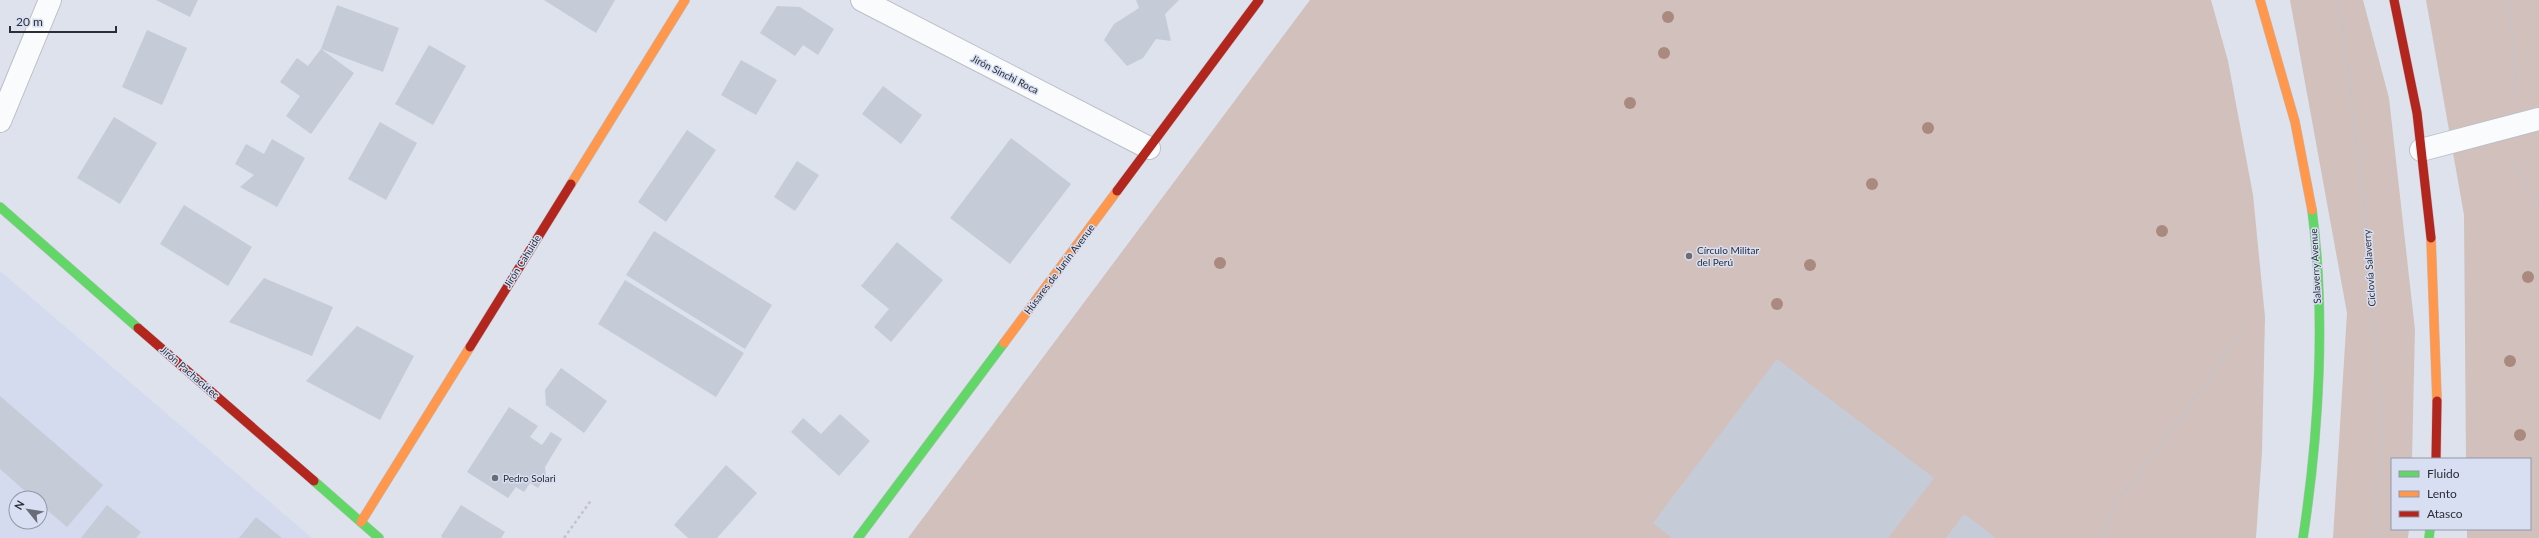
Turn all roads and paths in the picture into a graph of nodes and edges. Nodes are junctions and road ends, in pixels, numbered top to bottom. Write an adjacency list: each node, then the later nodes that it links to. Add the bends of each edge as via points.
1 (50, 0): 9 (street)
2 (685, 0): 19 (street, Jirón Cahuide)
3 (862, 0): 12 (street, Jirón Sinchi Roca)
4 (1259, 0): 12 (street, Húsares de Junín Avenue)
5 (2260, 0): 24 (street, Salaverry Avenue, via 2298,135 2310,197 2317,257 2318,326 2312,473)
6 (2334, 0): 25 (path, Ciclovía Salaverry, via 2341,17 2363,193 2382,436)
7 (2394, 0): 13 (street)
8 (2509, 0): 10 (path)
9 (0, 120)
10 (2529, 122): 11 (street)
11 (2492, 131): 13 (street); 14 (path)
12 (1149, 148): 22 (street, Húsares de Junín Avenue)
13 (2421, 150): 17 (street, via 2434,300)
14 (2539, 206)
15 (0, 207): 19 (street, Jirón Pachacútec)
16 (2246, 326): 23 (path, via 2111,510)
17 (2436, 458)
18 (592, 499): 21 (path)
19 (360, 522): 20 (street, Jirón Pachacútec)
20 (379, 538)
21 (564, 538)
22 (858, 538)
23 (2101, 538)
24 (2303, 538)
25 (2374, 538)

